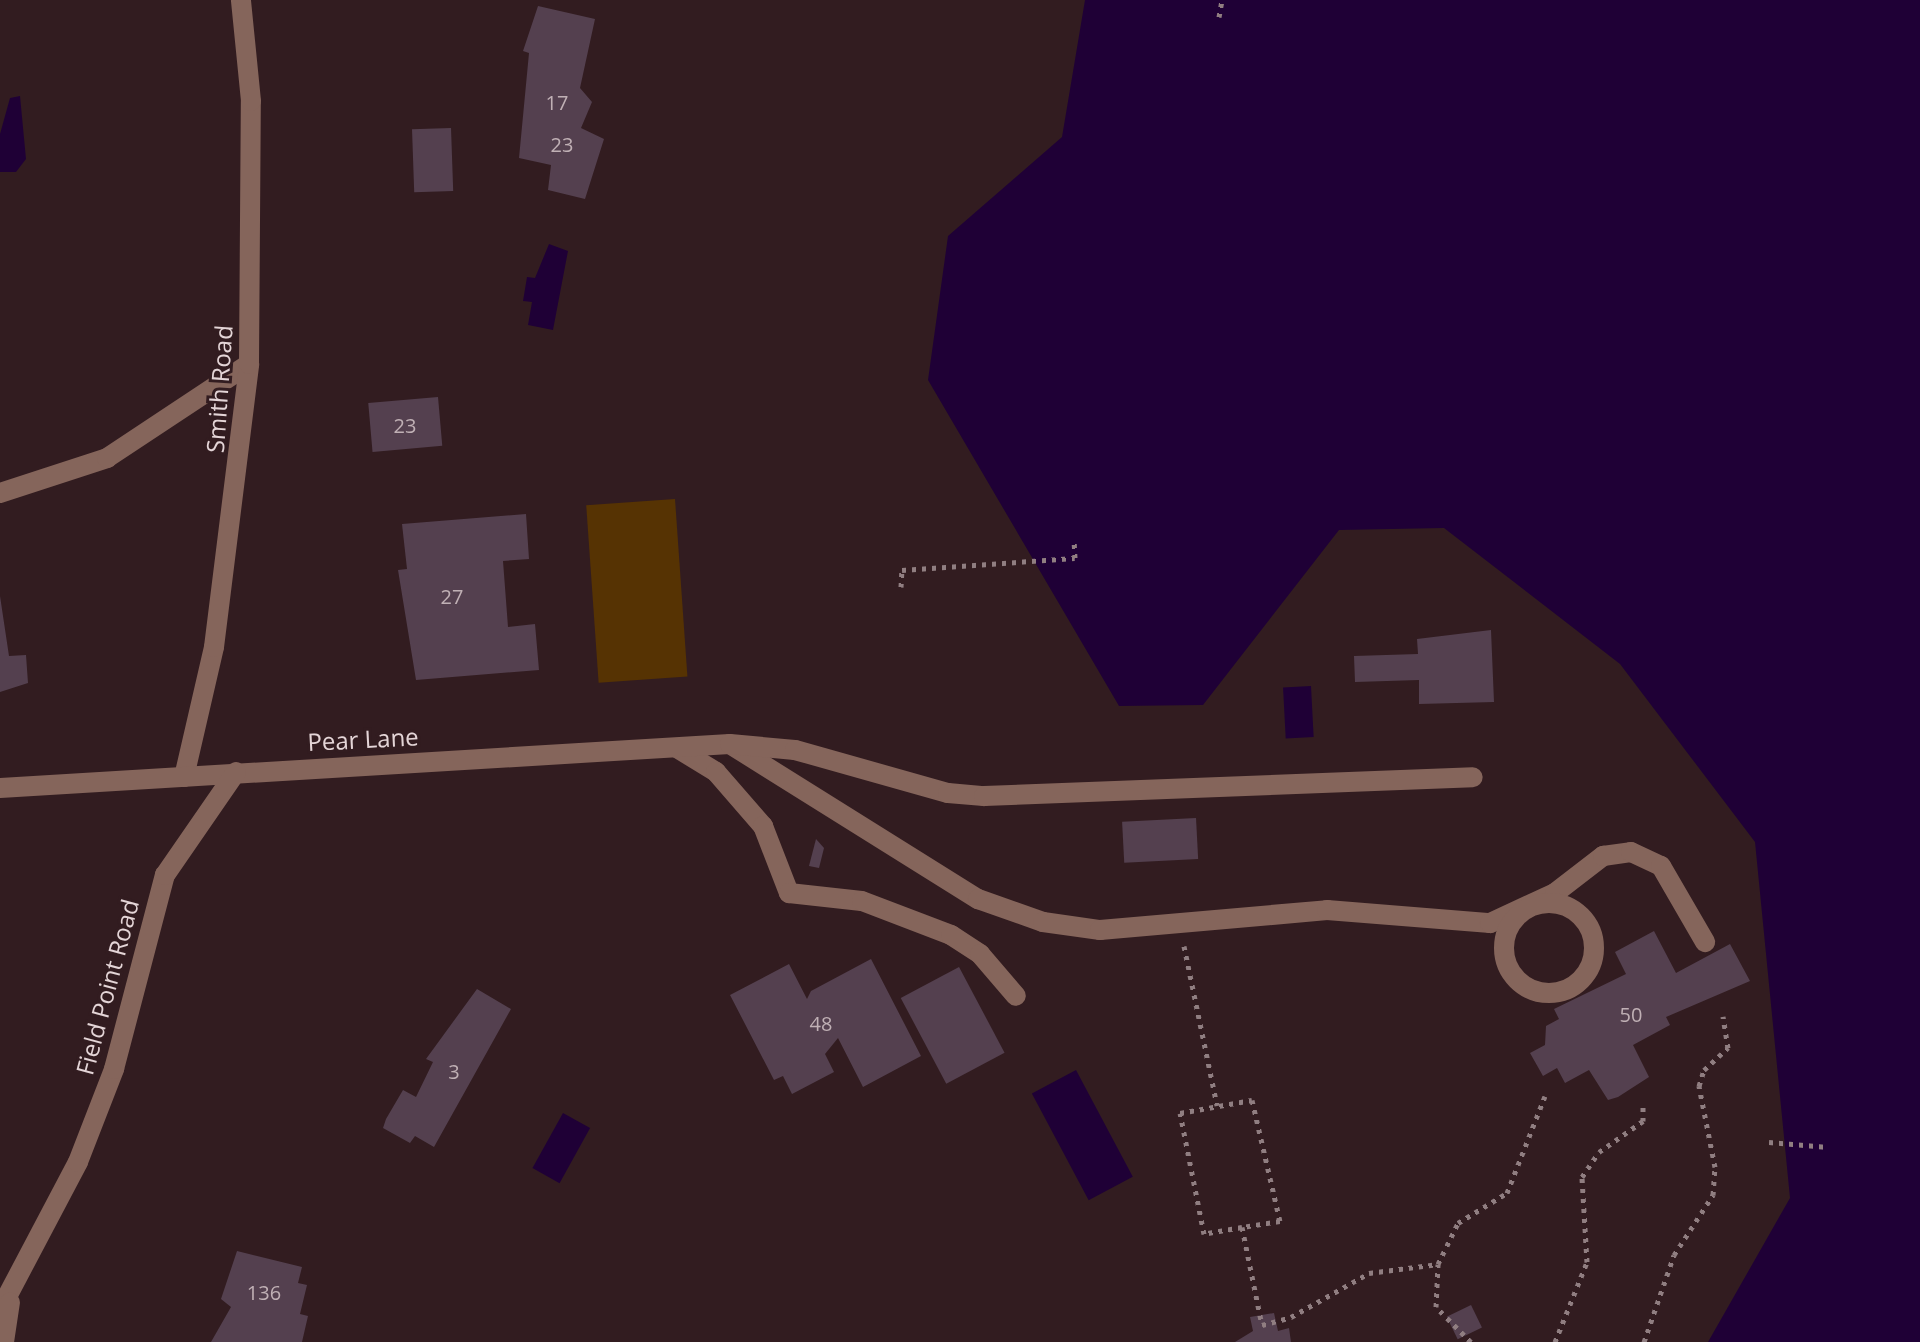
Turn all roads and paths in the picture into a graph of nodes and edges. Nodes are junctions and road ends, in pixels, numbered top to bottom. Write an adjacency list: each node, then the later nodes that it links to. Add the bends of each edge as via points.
1 (241, 0): 4 (street, Smith Road, via 251,101)
2 (1222, 0): 3 (path)
3 (1219, 17)
4 (249, 364): 5 (street, via 221,389 107,458); 11 (street, Smith Road, via 214,647)
5 (0, 493)
6 (1074, 539): 7 (path, via 1075,558 902,570)
7 (901, 587)
8 (730, 744): 9 (street, Pear Lane); 12 (street, Pear Lane, via 795,750 948,793 984,796); 15 (street, via 1006,912 1100,930)
9 (677, 748): 10 (street, Pear Lane); 17 (street, via 716,772 763,826 789,893 862,901 951,935 980,954)
10 (236, 772): 11 (street, Pear Lane); 26 (street, Field Point Road, via 165,875 114,1069)
11 (184, 777): 13 (street, Pear Lane)
12 (1473, 777)
13 (0, 788)
14 (1533, 905): 14 (street, via 1564,905 1588,924 1594,954 1566,990 1538,992 1506,965 1504,936); 15 (street, via 1490,923 1327,910); 16 (street, via 1603,856 1631,852 1661,866)
15 (1179, 923): 21 (path)
16 (1705, 942)
17 (1016, 996)
18 (1723, 1016): 30 (path, via 1728,1048 1704,1070 1699,1086 1715,1167 1713,1195 1674,1255)
19 (1545, 1096): 25 (path, via 1507,1193 1458,1223)
20 (1643, 1104): 29 (path, via 1643,1121 1609,1143 1582,1177 1587,1262)
21 (1217, 1106): 24 (path, via 1252,1100 1280,1221); 24 (path, via 1180,1113 1204,1234)
22 (1769, 1142): 23 (path)
23 (1828, 1147)
24 (1242, 1227): 25 (path, via 1262,1325 1369,1273)
25 (1438, 1264): 28 (path, via 1436,1307)
26 (5, 1306): 27 (street, Field Point Road)
27 (4, 1342)
28 (1471, 1342)
29 (1555, 1342)
30 (1644, 1342)

